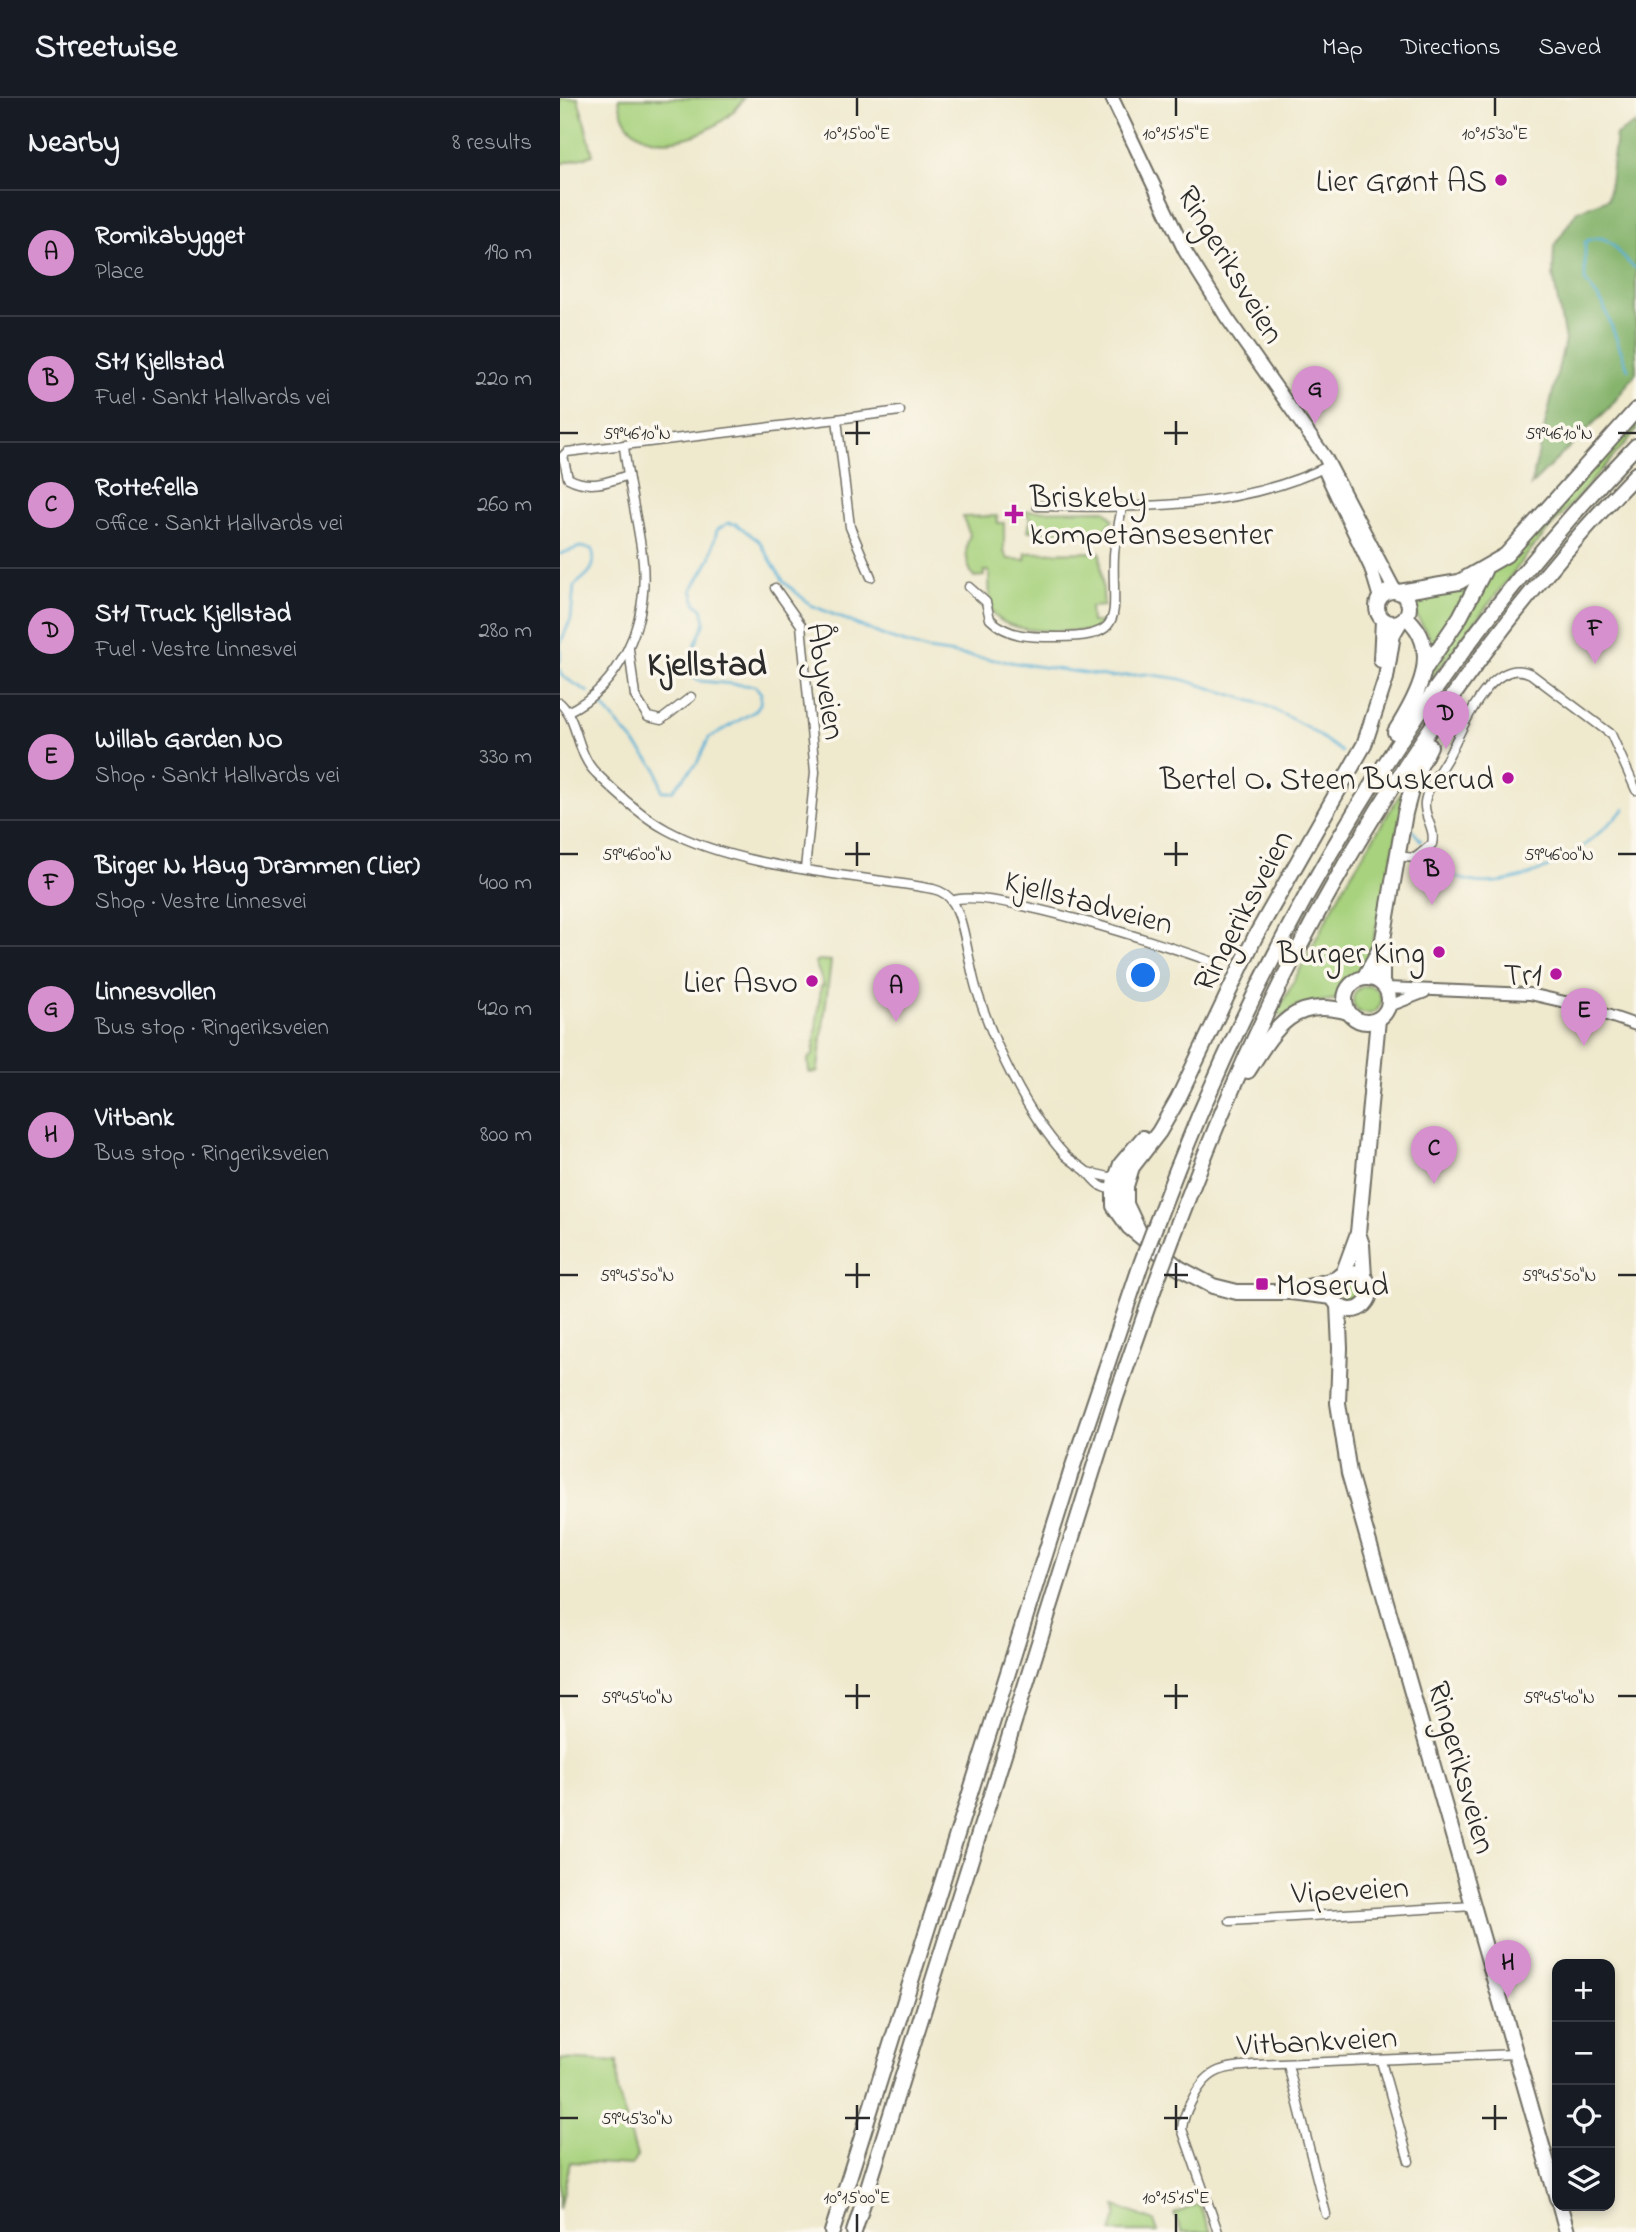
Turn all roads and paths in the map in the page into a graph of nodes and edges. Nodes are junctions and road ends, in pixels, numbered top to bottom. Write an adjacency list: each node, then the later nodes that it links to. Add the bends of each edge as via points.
1 (1112, 98): 7 (main road, Ringeriksveien, via 1185,251)
2 (1636, 410): 12 (highway, via 1519,543)
3 (900, 411): 4 (street)
4 (836, 419): 5 (street); 13 (street, via 849,527)
5 (624, 446): 9 (street); 9 (street, via 567,452 563,461 568,478 584,484 594,486)
6 (1636, 446): 28 (highway, via 1488,618)
7 (1327, 467): 11 (street, via 1276,486 1219,498); 16 (main road, Ringeriksveien); 17 (main road, Ringeriksveien)
8 (1636, 474): 22 (highway, via 1560,560)
9 (628, 475): 20 (street, via 643,579)
10 (1037, 506): 11 (street)
11 (1122, 507): 14 (street, via 1114,554 1115,609 1107,627 1098,634 1033,637 1008,632 990,619 986,602)
12 (1485, 569): 16 (highway, via 1451,584); 21 (highway, via 1464,611)
13 (871, 576)
14 (969, 587)
15 (775, 588): 30 (street, Åbyveien, via 801,625 816,772)
16 (1397, 592): 17 (highway); 19 (highway, via 1410,605)
17 (1380, 598): 18 (highway, via 1378,611)
18 (1383, 620): 19 (highway); 23 (highway, Ringeriksveien)
19 (1403, 620): 21 (highway, via 1424,640); 23 (highway, Ringeriksveien, via 1393,634)
20 (629, 649): 24 (street, via 635,696 648,717 661,720); 26 (street, via 604,686)
21 (1424, 670): 28 (highway, via 1407,712 1374,765)
22 (1461, 687): 29 (highway, via 1455,709 1415,776); 42 (highway, via 1397,781 1317,914)
23 (1382, 689): 44 (highway, Ringeriksveien, via 1358,758 1272,906 1178,1099 1159,1132)
24 (691, 697)
25 (560, 703): 26 (street, Kjellstadveien)
26 (567, 712): 30 (street, Kjellstadveien, via 590,767 659,825 707,846)
27 (1636, 790): 29 (street, via 1616,742 1601,724 1519,669 1502,674 1486,690 1433,783 1425,806 1434,835 1427,851 1415,858)
28 (1364, 795): 61 (highway, bridge, via 1263,975 1208,1095 1141,1264)
29 (1396, 856): 32 (highway)
30 (805, 869): 31 (street, Kjellstadveien, via 933,889)
31 (952, 901): 33 (street, Kjellstadveien, via 971,897 1070,918 1155,940); 43 (street, Kjellstadveien, via 978,993 1003,1055 1062,1152)
32 (1382, 945): 34 (highway); 35 (highway)
33 (1213, 962)
34 (1364, 978): 35 (highway); 38 (highway, via 1351,984 1346,993)
35 (1384, 985): 36 (main road); 37 (highway)
36 (1427, 991): 37 (main road); 40 (main road, via 1530,994)
37 (1389, 1006): 39 (highway)
38 (1354, 1016): 39 (highway); 41 (highway); 42 (highway, via 1314,1006 1291,1015 1267,1042 1231,1108)
39 (1378, 1019): 41 (highway)
40 (1636, 1025)
41 (1372, 1058): 45 (highway)
42 (1217, 1122): 62 (highway, bridge, via 1116,1397)
43 (1087, 1172): 44 (street); 44 (street, Kjellstadveien, via 1090,1180)
44 (1118, 1184): 48 (highway, via 1141,1236 1179,1268 1213,1286 1249,1293)
45 (1358, 1233): 46 (highway); 47 (highway)
46 (1340, 1276): 47 (highway, via 1354,1273); 48 (highway); 49 (highway)
47 (1364, 1277): 50 (highway, via 1369,1296)
48 (1290, 1292): 49 (highway)
49 (1335, 1301): 50 (highway); 51 (highway, Ringeriksveien)
50 (1356, 1310): 51 (highway, Ringeriksveien)
51 (1340, 1348): 52 (highway, Ringeriksveien, via 1338,1403 1346,1464)
52 (1473, 1906): 53 (street, Vipeveien); 54 (highway, Ringeriksveien)
53 (1230, 1921)
54 (1516, 2054): 55 (street, Vitbankveien); 58 (highway, Ringeriksveien)
55 (1381, 2061): 56 (street, Vitbankveien); 57 (street)
56 (1289, 2065): 60 (street); 63 (street, Vitbankveien, via 1218,2070 1201,2082 1184,2116 1184,2140)
57 (1409, 2161)
58 (1552, 2180)
59 (1561, 2211): 64 (highway)
60 (1326, 2214)
61 (832, 2232)
62 (854, 2232)
63 (1218, 2232)
64 (1567, 2232)

